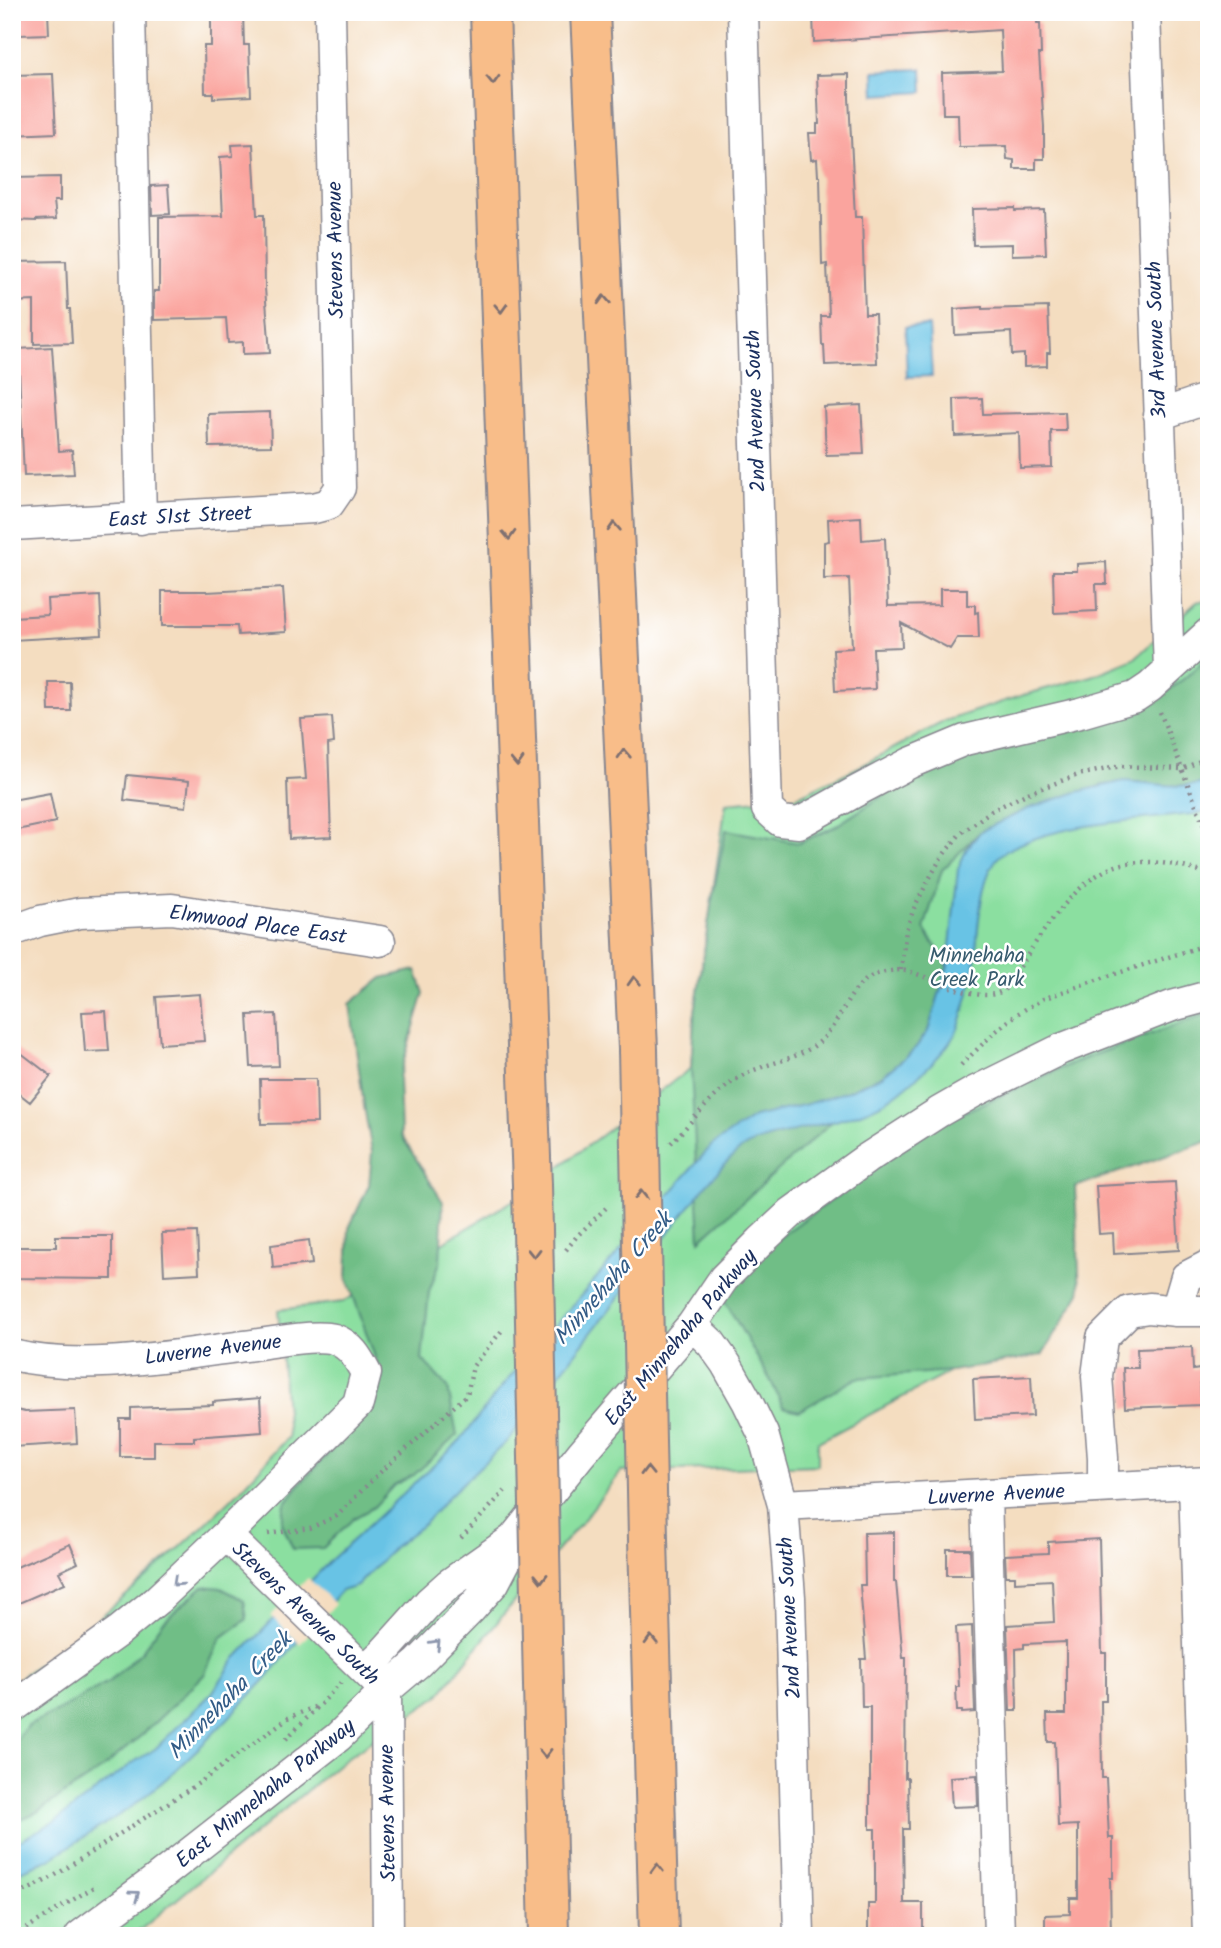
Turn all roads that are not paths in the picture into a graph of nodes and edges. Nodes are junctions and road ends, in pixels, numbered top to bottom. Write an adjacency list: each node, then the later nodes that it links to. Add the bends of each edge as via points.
1 (130, 12): 10 (street)
2 (330, 12): 9 (street, Stevens Avenue)
3 (490, 12): 31 (highway, one-way to 31, bridge, via 532,1185)
4 (590, 12): 32 (highway, one-way to 4, bridge, via 638,1049)
5 (743, 12): 13 (street, 2nd Avenue South, via 767,809 780,821 799,823 910,763 965,740 1135,697)
6 (1145, 12): 8 (street, 3rd Avenue South)
7 (1209, 397): 8 (street)
8 (1159, 415): 13 (street, 3rd Avenue South)
9 (340, 488): 10 (street, East 51st Street, via 329,504 314,508)
10 (141, 519): 11 (street, East 51st Street)
11 (12, 525)
12 (1209, 633): 13 (street)
13 (1160, 678)
14 (12, 931): 15 (street, Elmwood Place East, via 80,913 172,909)
15 (380, 941)
16 (1209, 996): 20 (street, East Minnehaha Parkway, via 1061,1049 939,1112 791,1213 724,1279)
17 (1209, 1265): 18 (street, via 1186,1277)
18 (1176, 1311): 19 (street); 23 (street, via 1129,1311 1102,1338 1097,1376)
19 (1209, 1311)
20 (692, 1325): 25 (street, 2nd Avenue South, via 726,1364 764,1434); 27 (street, East Minnehaha Parkway, via 513,1539 429,1602)
21 (12, 1355): 26 (street, Luverne Avenue, via 74,1362 134,1359 302,1339 333,1339 354,1351 366,1373 358,1404)
22 (1201, 1483): 23 (street, Luverne Avenue); 35 (street)
23 (1103, 1487): 24 (street, Luverne Avenue)
24 (986, 1495): 25 (street, Luverne Avenue); 34 (street)
25 (783, 1505): 33 (street, 2nd Avenue South, via 790,1597)
26 (226, 1535): 27 (street, Stevens Avenue South, via 330,1637); 28 (street, one-way to 28, via 119,1631)
27 (364, 1681): 29 (street, East Minnehaha Parkway, one-way to 27, via 338,1737); 30 (street, Stevens Avenue)
28 (12, 1708)
29 (80, 1936)
30 (388, 1936)
31 (549, 1936)
32 (659, 1936)
33 (799, 1936)
34 (999, 1936)
35 (1208, 1936)

